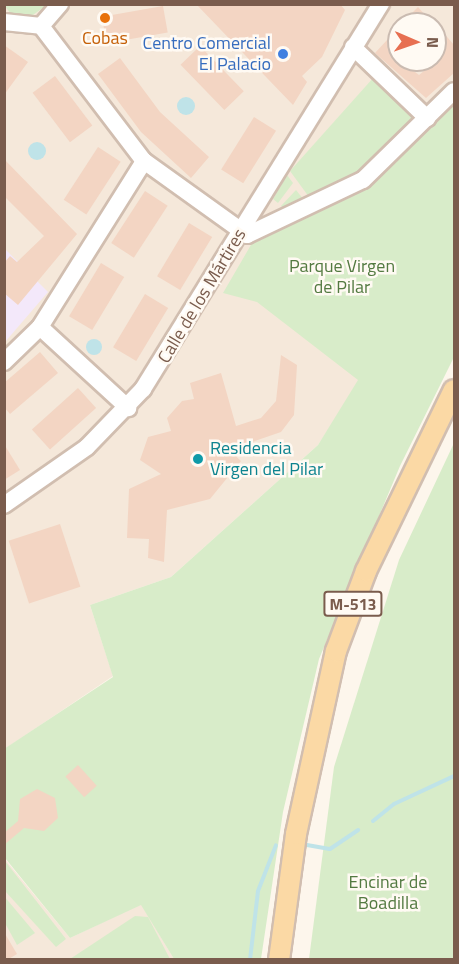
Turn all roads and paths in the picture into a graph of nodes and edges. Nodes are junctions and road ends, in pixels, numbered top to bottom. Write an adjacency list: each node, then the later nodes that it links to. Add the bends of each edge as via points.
1 (64, 6): 4 (street)
2 (379, 6): 5 (street, Calle de los Mártires)
3 (6, 24): 4 (street)
4 (41, 26): 8 (street)
5 (353, 47): 7 (street); 9 (street, Calle de los Mártires)
6 (454, 91): 7 (street)
7 (427, 118): 9 (street, via 363,180 260,233)
8 (144, 161): 9 (street); 10 (street)
9 (240, 233): 13 (street, Calle de los Mártires)
10 (40, 327): 11 (street); 13 (street)
11 (4, 362)
12 (454, 390): 15 (main road, M-513, via 371,561 336,651 298,823)
13 (128, 408): 14 (street, Calle de los Mártires, via 87,447)
14 (4, 505)
15 (279, 960)

